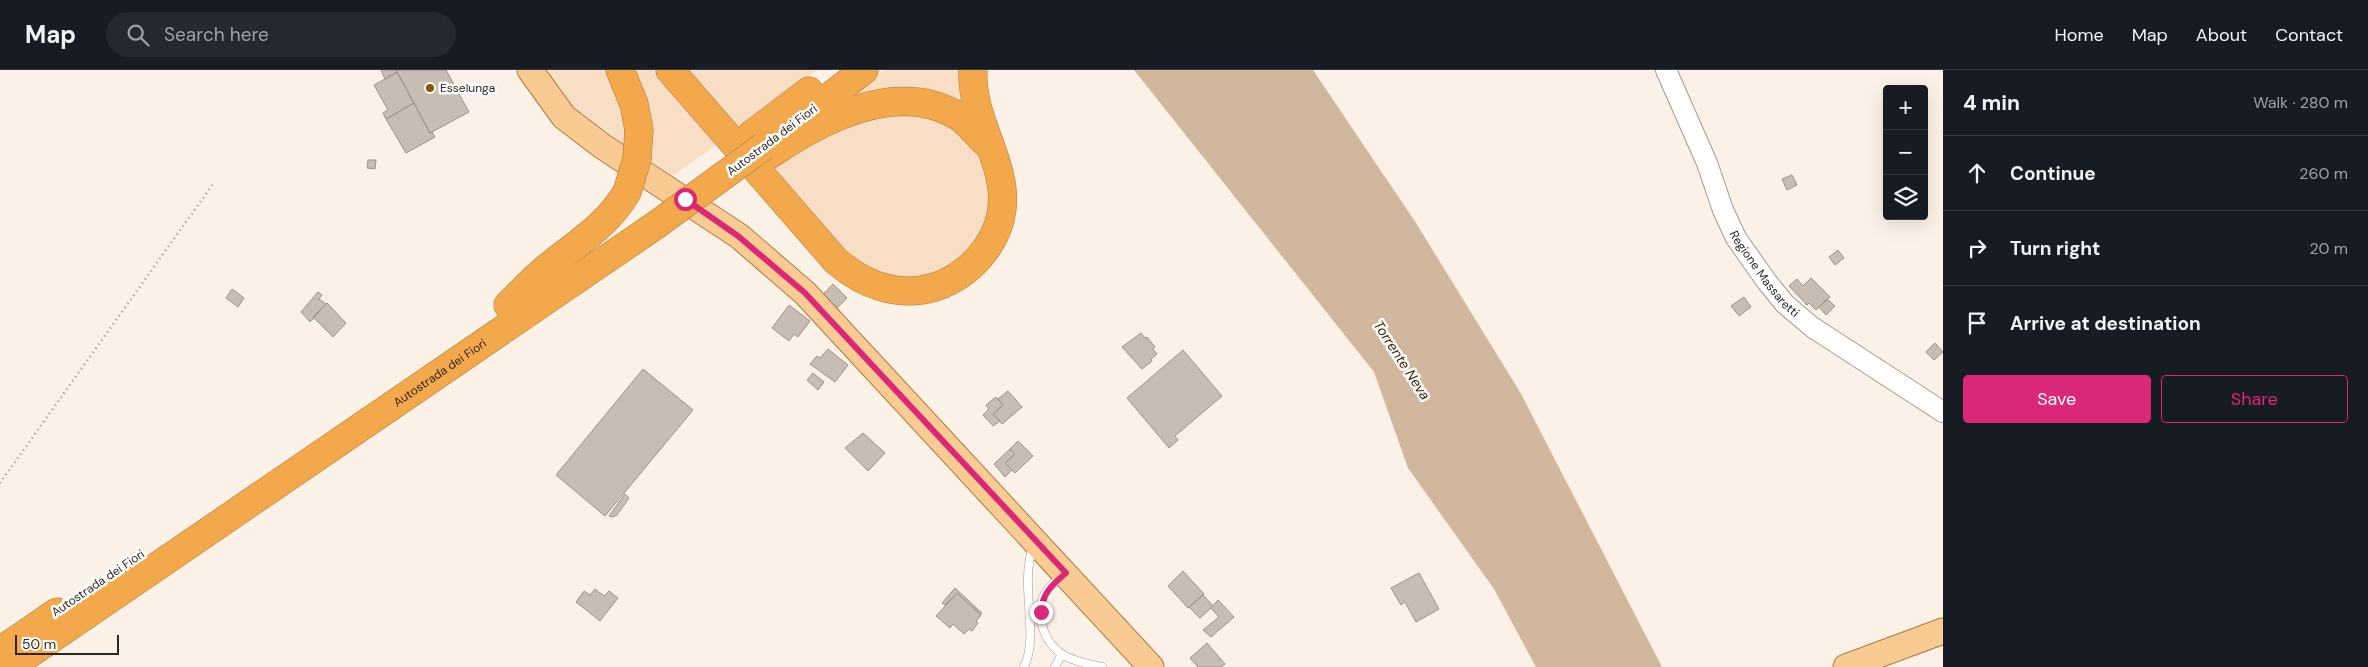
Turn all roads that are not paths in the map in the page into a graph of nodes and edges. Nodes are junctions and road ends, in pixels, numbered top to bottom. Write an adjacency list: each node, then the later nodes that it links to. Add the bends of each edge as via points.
1 (530, 70): 13 (main road, via 564,117 738,236 805,293)
2 (620, 70): 11 (highway, bridge, via 634,104 639,130 637,159 626,192 598,229 552,263)
3 (670, 70): 9 (highway, via 836,261 861,279 885,288 915,291 944,284 970,268 980,257 997,230 1003,201 1000,172)
4 (836, 70): 8 (highway, Autostrada dei Fiori)
5 (864, 70): 8 (highway, Autostrada dei Fiori)
6 (973, 70): 9 (highway, via 975,103)
7 (1666, 70): 12 (street, Regione Massaretti, via 1736,238 1767,282 1785,304 1812,327)
8 (761, 146): 9 (highway, via 810,130 843,113 890,103 909,103 945,110 967,123); 10 (highway, Autostrada dei Fiori); 10 (highway, Autostrada dei Fiori, bridge, via 705,191)
9 (992, 149)
10 (650, 219): 11 (highway, Autostrada dei Fiori); 18 (highway, Autostrada dei Fiori)
11 (508, 304): 16 (highway, Autostrada dei Fiori)
12 (1943, 412)
13 (1035, 541): 14 (main road); 19 (lane, via 1029,559 1026,589 1029,654)
14 (1066, 573): 17 (lane, via 1048,589 1041,612 1047,640); 22 (main road)
15 (1943, 631): 23 (main road)
16 (0, 651)
17 (1062, 654): 20 (lane); 21 (lane)
18 (10, 667)
19 (1025, 667)
20 (1055, 667)
21 (1102, 667)
22 (1151, 667)
23 (1846, 667)

